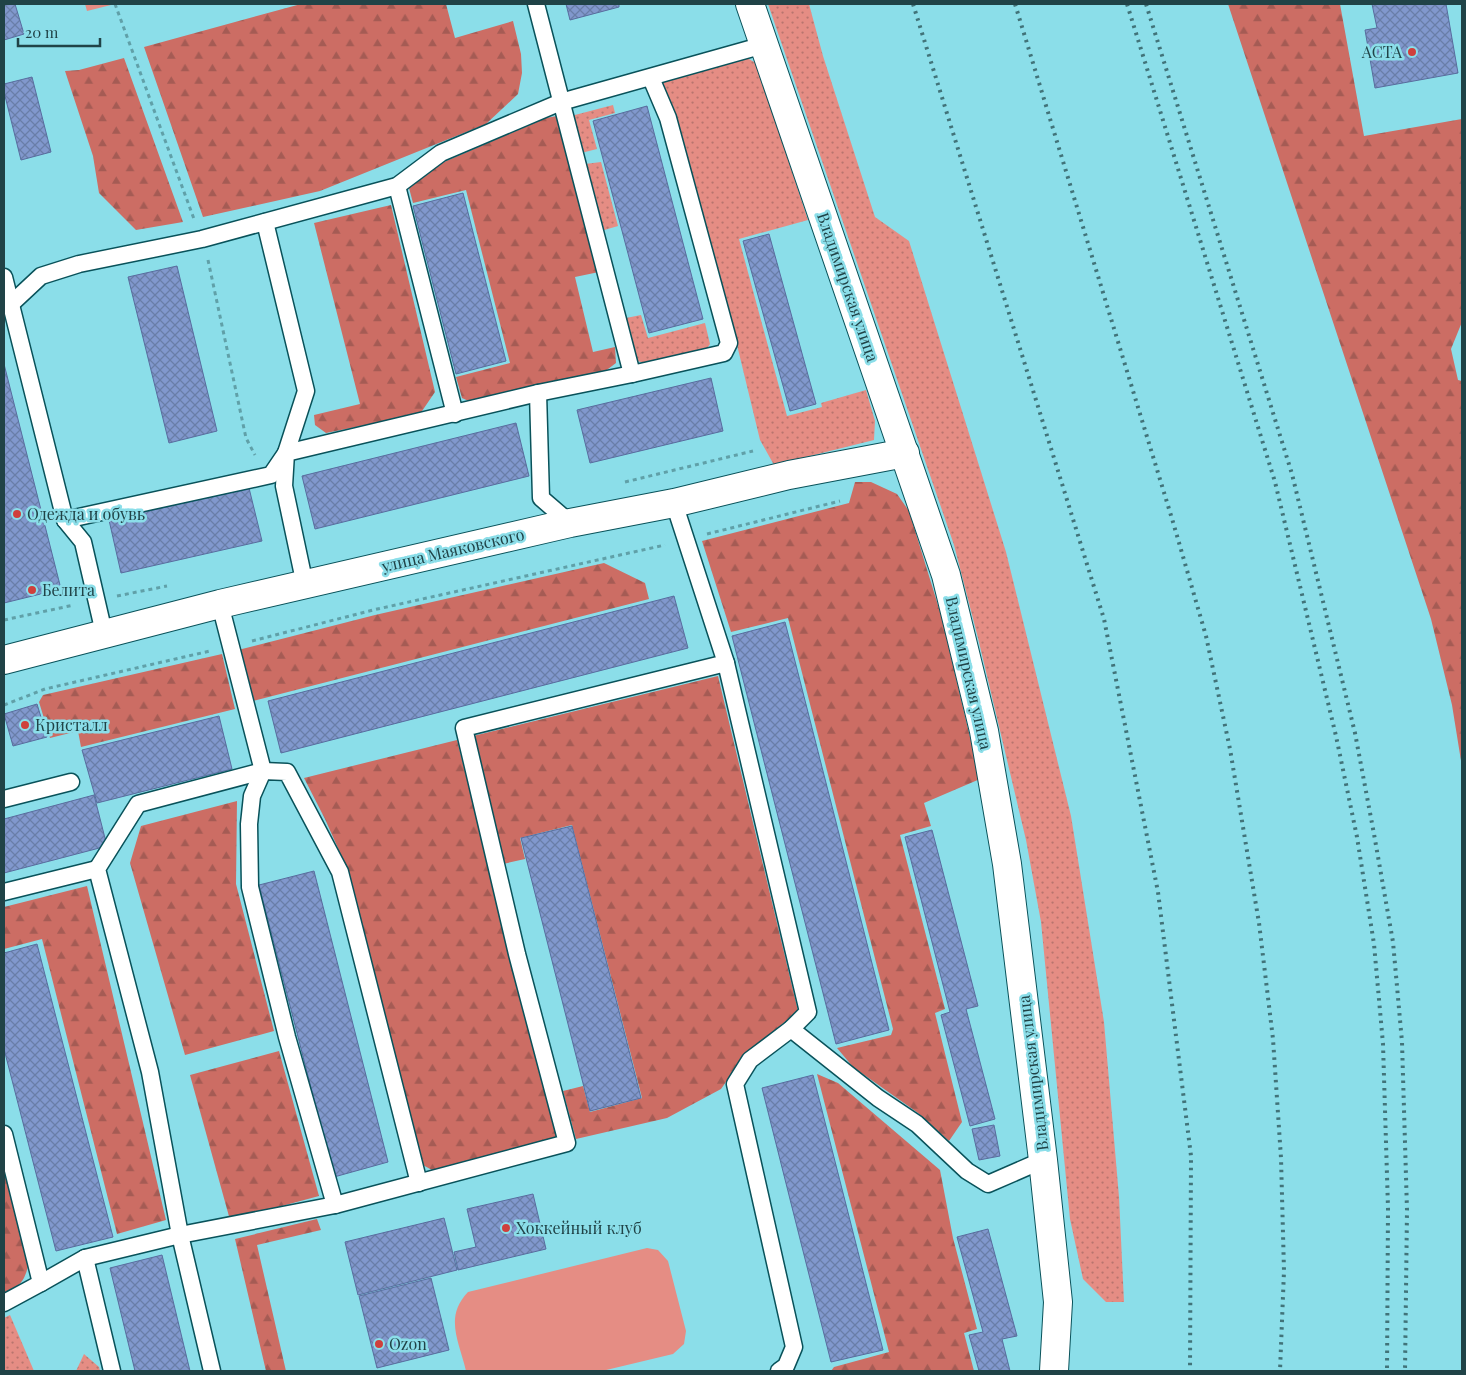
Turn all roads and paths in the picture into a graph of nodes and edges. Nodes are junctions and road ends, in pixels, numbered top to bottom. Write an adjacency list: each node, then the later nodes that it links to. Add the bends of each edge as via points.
1 (115, 4): 9 (path)
2 (536, 4): 6 (lane)
3 (750, 4): 4 (street, Владимирская улица)
4 (764, 45): 5 (lane); 16 (street, Владимирская улица)
5 (651, 78): 6 (lane); 12 (lane, via 668,118 729,343 724,353)
6 (561, 102): 7 (lane, via 441,153); 12 (lane)
7 (397, 186): 8 (lane); 14 (lane)
8 (265, 222): 9 (lane); 17 (lane, via 306,391)
9 (202, 240): 11 (lane, via 79,264 41,276); 18 (path, via 246,438)
10 (4, 277): 11 (lane)
11 (7, 305): 22 (lane)
12 (632, 374): 13 (lane)
13 (538, 393): 14 (lane); 23 (lane, via 541,498)
14 (455, 414): 17 (lane)
15 (753, 451): 19 (path)
16 (905, 452): 21 (street, улица Маяковского, via 789,475); 43 (street, Владимирская улица, via 946,575 984,732 1008,864)
17 (286, 453): 18 (lane); 25 (lane, via 284,486)
18 (271, 475): 22 (lane)
19 (618, 483)
20 (840, 501): 24 (path)
21 (674, 503): 23 (street, улица Маяковского); 24 (lane)
22 (65, 520): 31 (lane, via 83,542)
23 (570, 523): 25 (street, улица Маяковского)
24 (686, 540): 32 (path, via 373,610); 34 (lane)
25 (305, 585): 29 (street, улица Маяковского)
26 (171, 586): 27 (path)
27 (113, 597)
28 (84, 603): 30 (path)
29 (220, 604): 31 (street, улица Маяковского); 32 (lane)
30 (4, 620)
31 (104, 633): 33 (street, улица Маяковского)
32 (231, 646): 35 (path, via 46,688); 36 (lane)
33 (4, 660)
34 (726, 663): 41 (lane, via 808,1012); 44 (lane, via 464,728 567,1143)
35 (4, 705)
36 (263, 771): 39 (lane, via 138,804); 44 (lane, via 287,772 340,872); 45 (lane, via 252,796 250,887 287,1037)
37 (71, 782): 38 (lane)
38 (4, 799)
39 (97, 868): 40 (lane); 46 (lane, via 150,1072)
40 (4, 892)
41 (791, 1029): 43 (lane, via 878,1098 917,1124 967,1171 988,1184); 52 (lane, via 750,1060 735,1084 794,1348 786,1366)
42 (4, 1134): 48 (lane)
43 (1043, 1160): 53 (street, Владимирская улица, via 1058,1302)
44 (419, 1183): 45 (lane)
45 (335, 1205): 46 (lane)
46 (180, 1235): 47 (lane); 51 (lane)
47 (85, 1258): 48 (lane); 50 (lane)
48 (41, 1283): 49 (lane)
49 (4, 1302)
50 (112, 1371)
51 (212, 1371)
52 (779, 1371)
53 (1054, 1371)

